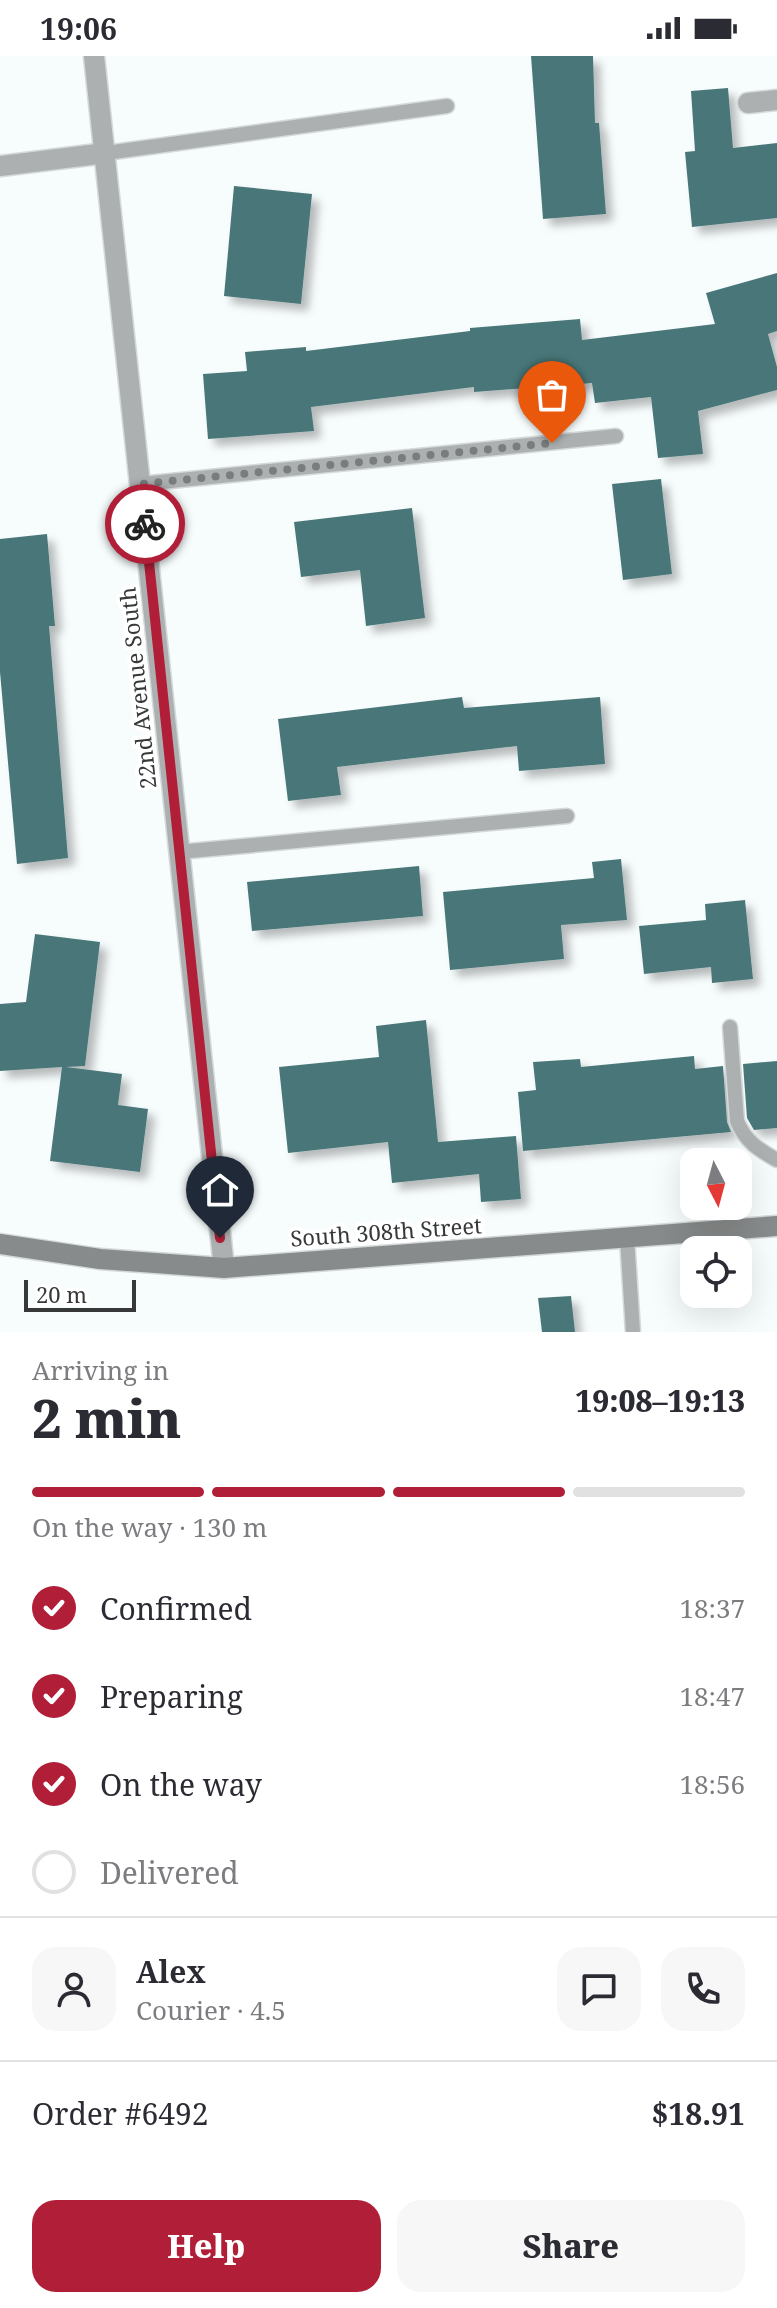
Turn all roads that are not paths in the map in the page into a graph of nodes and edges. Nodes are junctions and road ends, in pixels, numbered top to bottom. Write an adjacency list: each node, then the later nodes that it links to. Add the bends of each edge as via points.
1 (94, 56): 5 (street, 22nd Avenue South)
2 (777, 100): 3 (street)
3 (748, 103)
4 (447, 106): 5 (lane)
5 (106, 153): 6 (street); 8 (street, 22nd Avenue South)
6 (0, 166)
7 (616, 436): 8 (lane)
8 (141, 484): 10 (street, 22nd Avenue South)
9 (567, 816): 10 (lane)
10 (179, 852): 16 (street, 22nd Avenue South)
11 (730, 1027): 12 (lane, via 737,1121 757,1149)
12 (777, 1160)
13 (777, 1226): 14 (street, South 308th Street)
14 (627, 1238): 16 (street, South 308th Street); 17 (lane)
15 (0, 1244): 16 (street, South 308th Street, via 100,1259)
16 (224, 1268)
17 (633, 1332)

